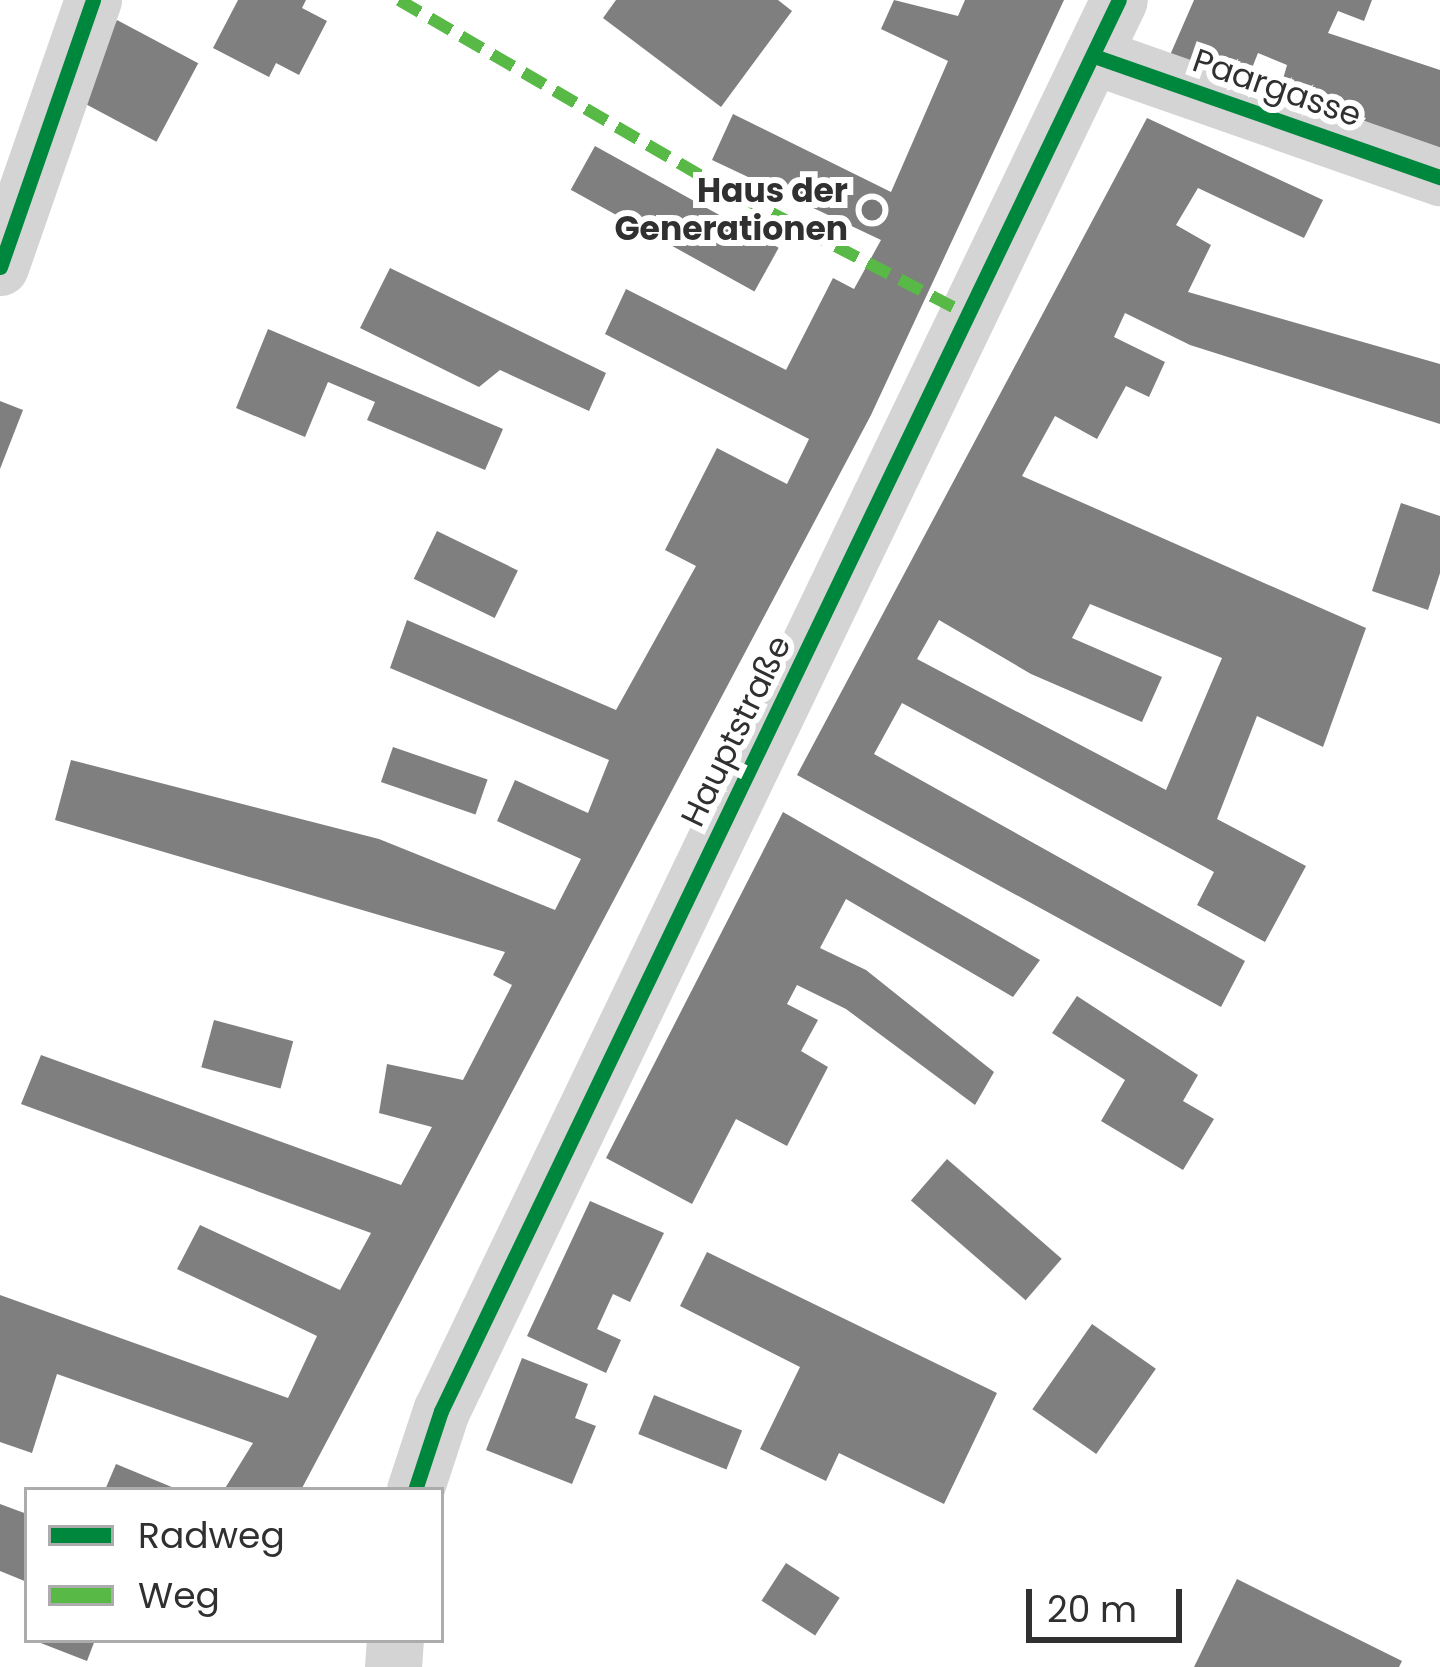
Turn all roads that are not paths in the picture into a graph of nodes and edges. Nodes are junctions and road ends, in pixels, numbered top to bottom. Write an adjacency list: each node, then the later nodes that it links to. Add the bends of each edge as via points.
1 (93, 0): 5 (street)
2 (1119, 0): 3 (street, Hauptstraße)
3 (1094, 56): 4 (street, Paargasse); 6 (street, Hauptstraße, via 452,1389)
4 (1440, 177)
5 (0, 267)
6 (417, 1487)

